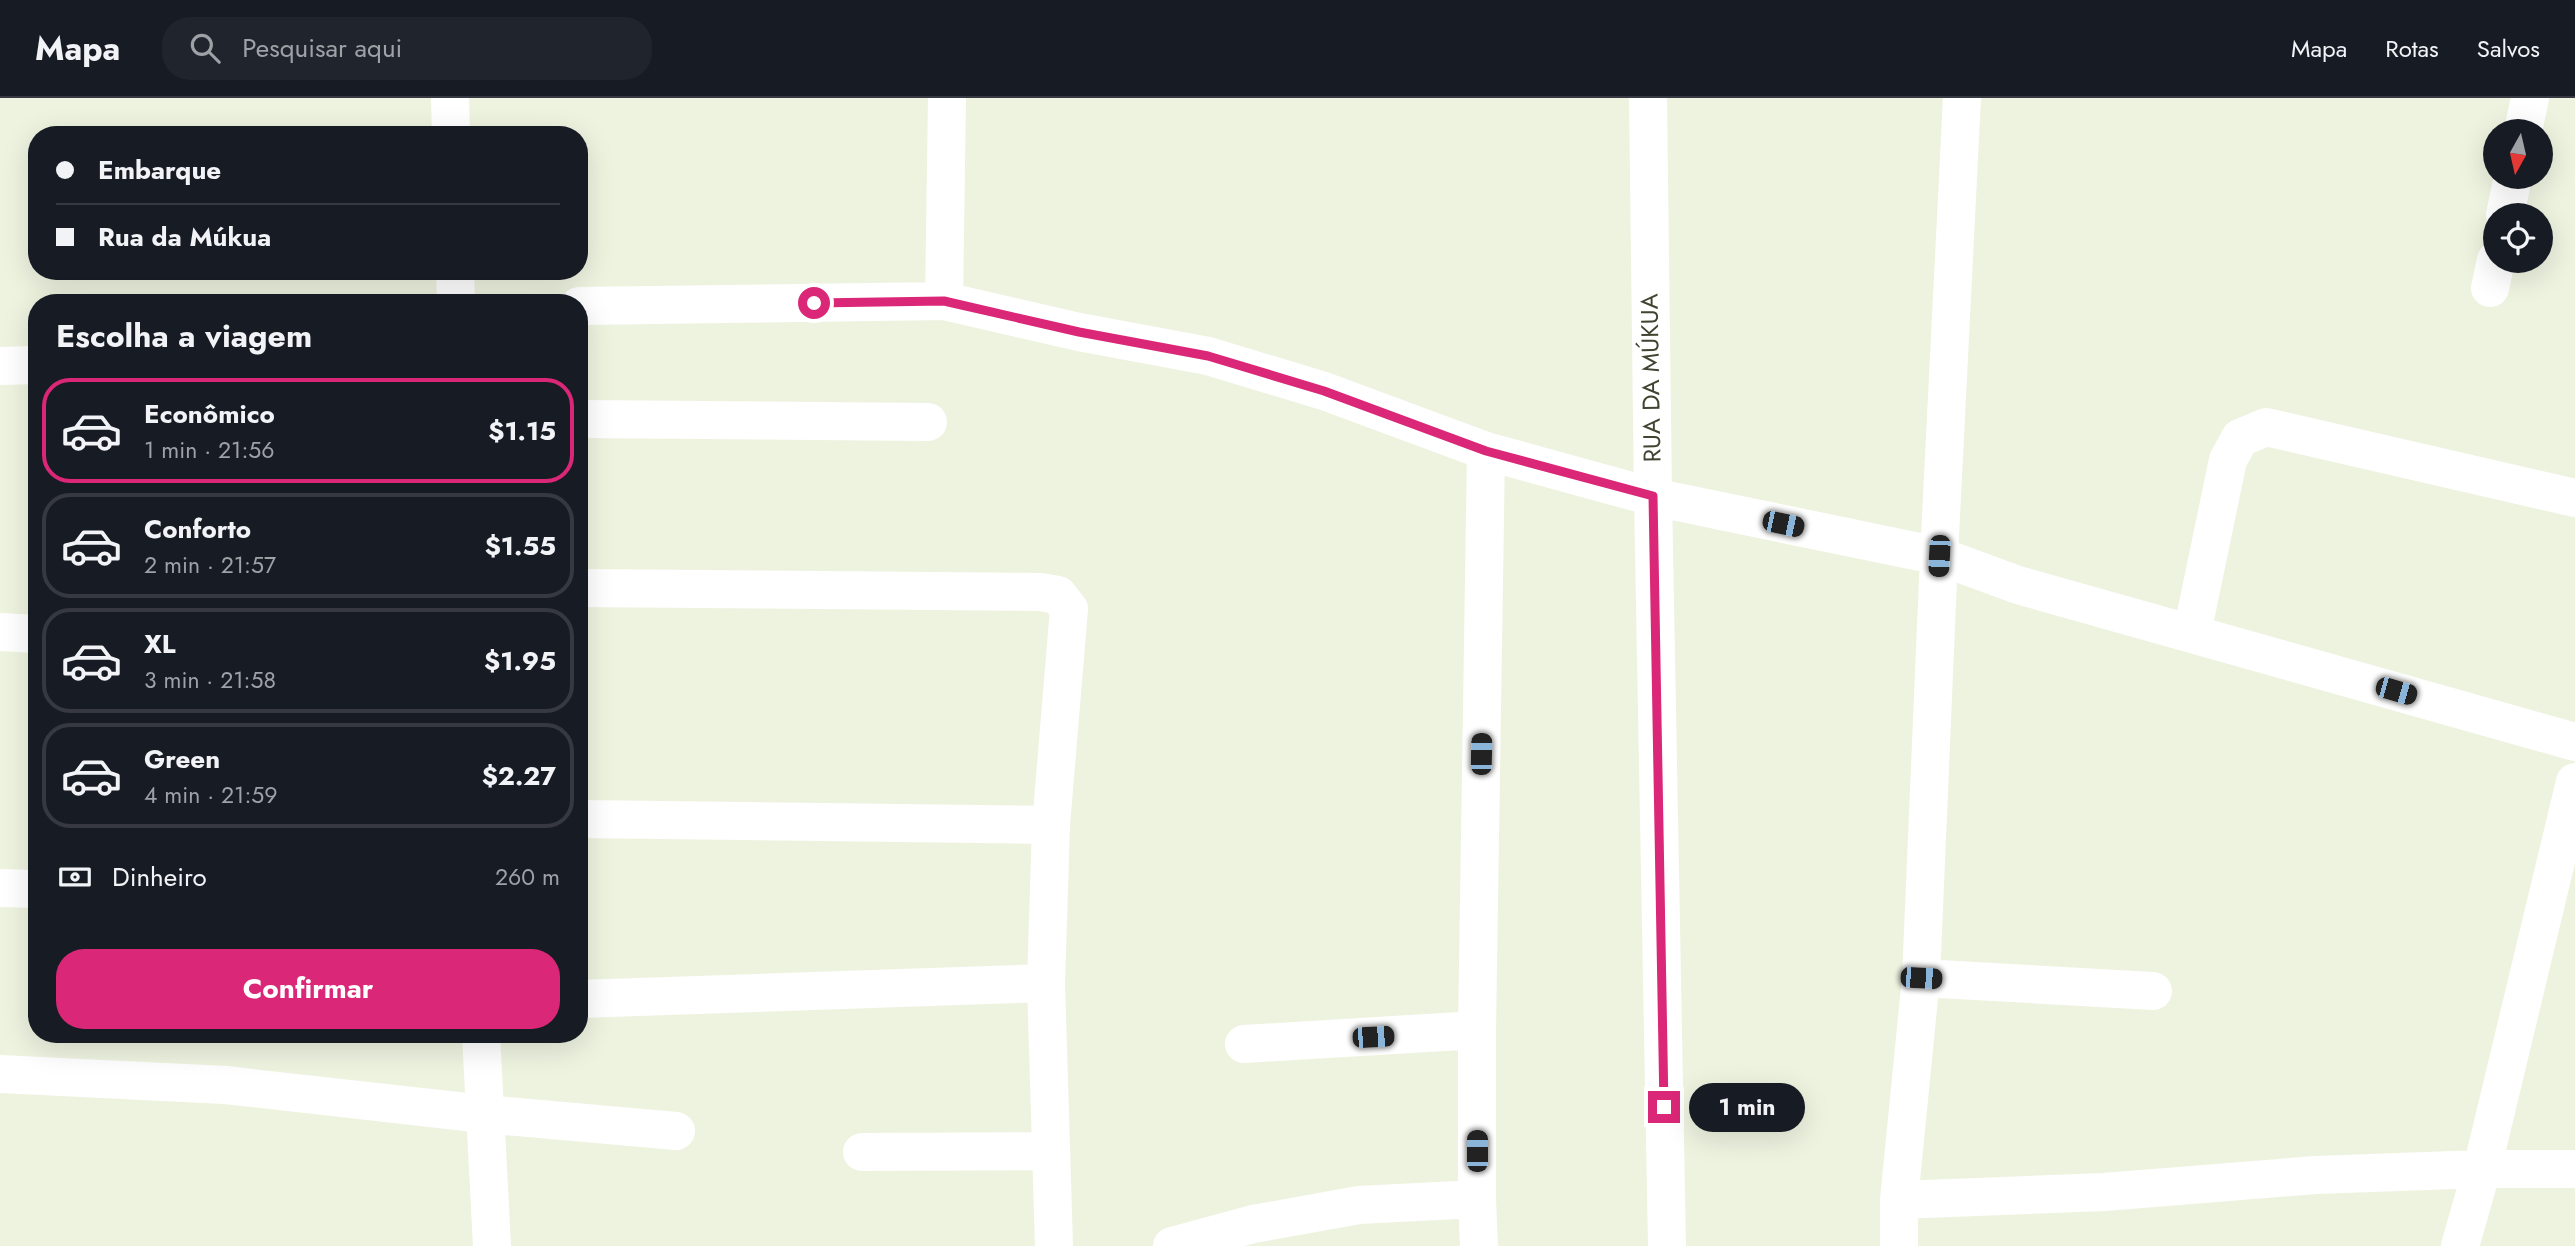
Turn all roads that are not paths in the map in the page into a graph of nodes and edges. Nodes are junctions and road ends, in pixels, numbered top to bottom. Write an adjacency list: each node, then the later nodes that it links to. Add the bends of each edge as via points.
1 (450, 98): 7 (street)
2 (947, 98): 8 (street)
3 (1648, 98): 15 (street, RUA DA MÚKUA)
4 (1962, 98): 17 (street)
5 (2530, 98): 6 (street)
6 (2526, 119)
7 (451, 126)
8 (944, 301): 9 (street); 14 (street, via 1208,356 1324,391)
9 (588, 306)
10 (28, 365): 11 (street)
11 (0, 366)
12 (588, 419): 13 (street)
13 (928, 422)
14 (1486, 451): 15 (street); 32 (street)
15 (1653, 496): 17 (street); 48 (street, RUA DA MÚKUA)
16 (2575, 498): 20 (street, via 2266,427 2240,438 2228,460)
17 (1939, 556): 20 (street, via 2018,584); 28 (street)
18 (588, 588): 25 (street, via 1058,595 1069,609)
19 (0, 632): 21 (street)
20 (2192, 633): 22 (street)
21 (28, 634)
22 (2575, 742)
23 (2575, 782): 40 (street)
24 (588, 819): 25 (street)
25 (1051, 825): 29 (street)
26 (0, 888): 27 (street)
27 (28, 889)
28 (1921, 978): 30 (street); 43 (street)
29 (1046, 983): 31 (street); 38 (street)
30 (2153, 991)
31 (588, 999)
32 (1477, 1030): 34 (street); 42 (street)
33 (481, 1043): 36 (street)
34 (1244, 1044)
35 (0, 1074): 36 (street, via 225,1085)
36 (484, 1114): 37 (street); 44 (street)
37 (676, 1131)
38 (1050, 1151): 39 (street); 45 (street)
39 (862, 1152)
40 (2482, 1169): 41 (street); 43 (street); 50 (street)
41 (2575, 1170)
42 (1477, 1199): 46 (street, via 1359,1205 1252,1224); 47 (street)
43 (1899, 1200): 49 (street)
44 (492, 1246)
45 (1054, 1246)
46 (1172, 1246)
47 (1479, 1246)
48 (1667, 1246)
49 (1899, 1246)
50 (2460, 1246)

